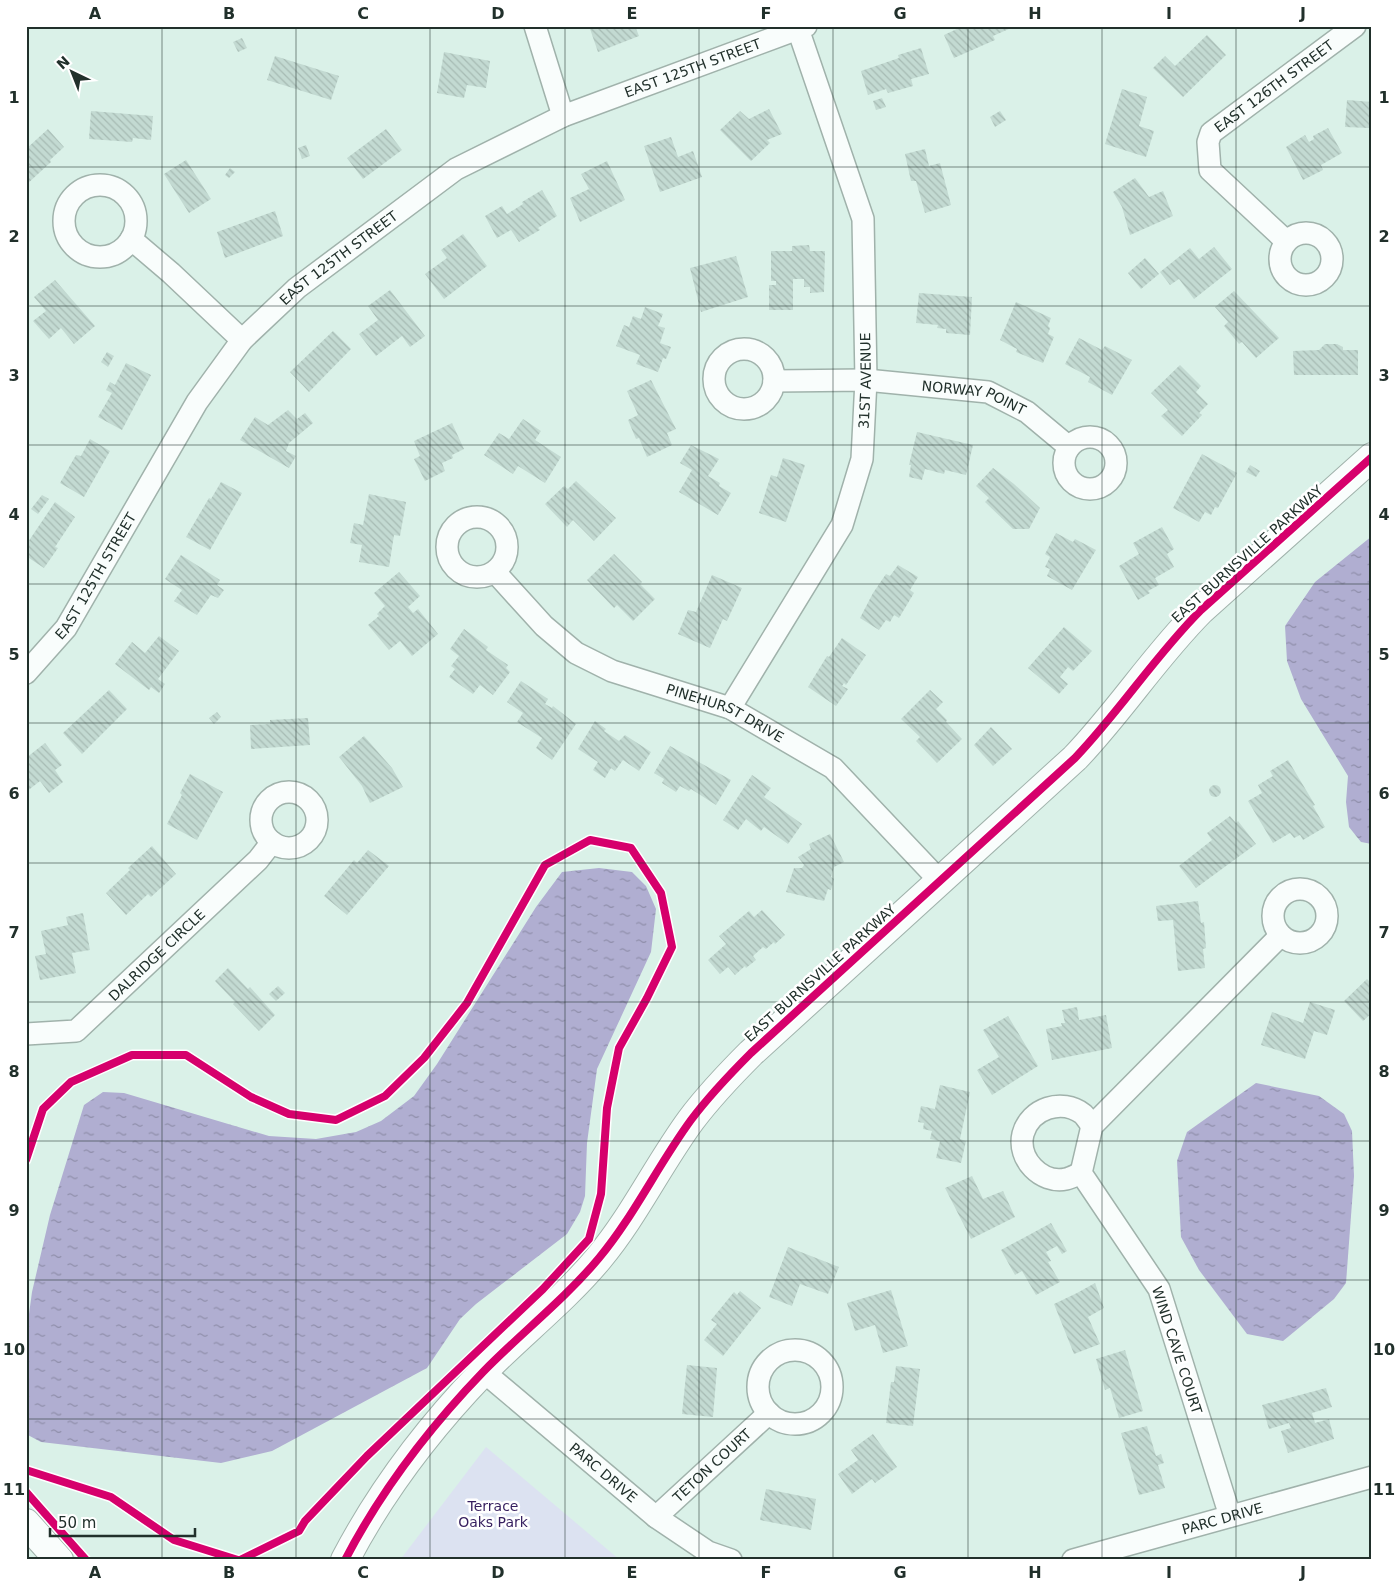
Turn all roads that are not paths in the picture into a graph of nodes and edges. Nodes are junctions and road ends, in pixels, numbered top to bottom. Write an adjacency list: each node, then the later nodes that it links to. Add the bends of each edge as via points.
1 (535, 26): 4 (street)
2 (1354, 26): 6 (street, EAST 126TH STREET, via 1211,133 1208,142 1210,170)
3 (802, 28): 4 (street, EAST 125TH STREET); 8 (street, 31ST AVENUE, via 863,219)
4 (564, 116): 7 (street, EAST 125TH STREET, via 456,168 297,288)
5 (131, 239): 7 (street)
6 (1286, 242)
7 (242, 340): 13 (street, EAST 125TH STREET, via 197,402 66,628)
8 (866, 380): 9 (street, NORWAY POINT); 10 (street, NORWAY POINT, via 988,392 1027,412); 14 (street, 31ST AVENUE, via 862,459 842,525)
9 (774, 381)
10 (1069, 446)
11 (1372, 457): 16 (street, EAST BURNSVILLE PARKWAY, via 1201,610 1176,635 1121,706 1075,758)
12 (495, 572): 14 (street, PINEHURST DRIVE, via 544,626 576,653 612,671)
13 (26, 673)
14 (730, 708): 16 (street, PINEHURST DRIVE, via 833,768)
15 (272, 842): 18 (street, DALRIDGE CIRCLE, via 258,860 76,1031)
16 (940, 881): 21 (street, EAST BURNSVILLE PARKWAY, via 723,1081 690,1120 621,1230 600,1257 574,1288)
17 (1280, 936): 19 (street)
18 (26, 1034)
19 (1092, 1126): 20 (street); 20 (street, via 1083,1114 1070,1107 1055,1106 1041,1110 1030,1120 1023,1134 1028,1163 1038,1173 1052,1179 1067,1179)
20 (1081, 1173): 24 (street, WIND CAVE COURT, via 1159,1288)
21 (484, 1372): 25 (street, PARC DRIVE); 28 (street, EAST BURNSVILLE PARKWAY, via 428,1433 402,1467)
22 (768, 1413): 25 (street, TETON COURT)
23 (1372, 1477): 24 (street, PARC DRIVE)
24 (1230, 1516): 30 (street, PARC DRIVE)
25 (656, 1517): 29 (street, PARC DRIVE, via 708,1552)
26 (26, 1523): 27 (street)
27 (60, 1560)
28 (345, 1560)
29 (731, 1560)
30 (1073, 1560)

